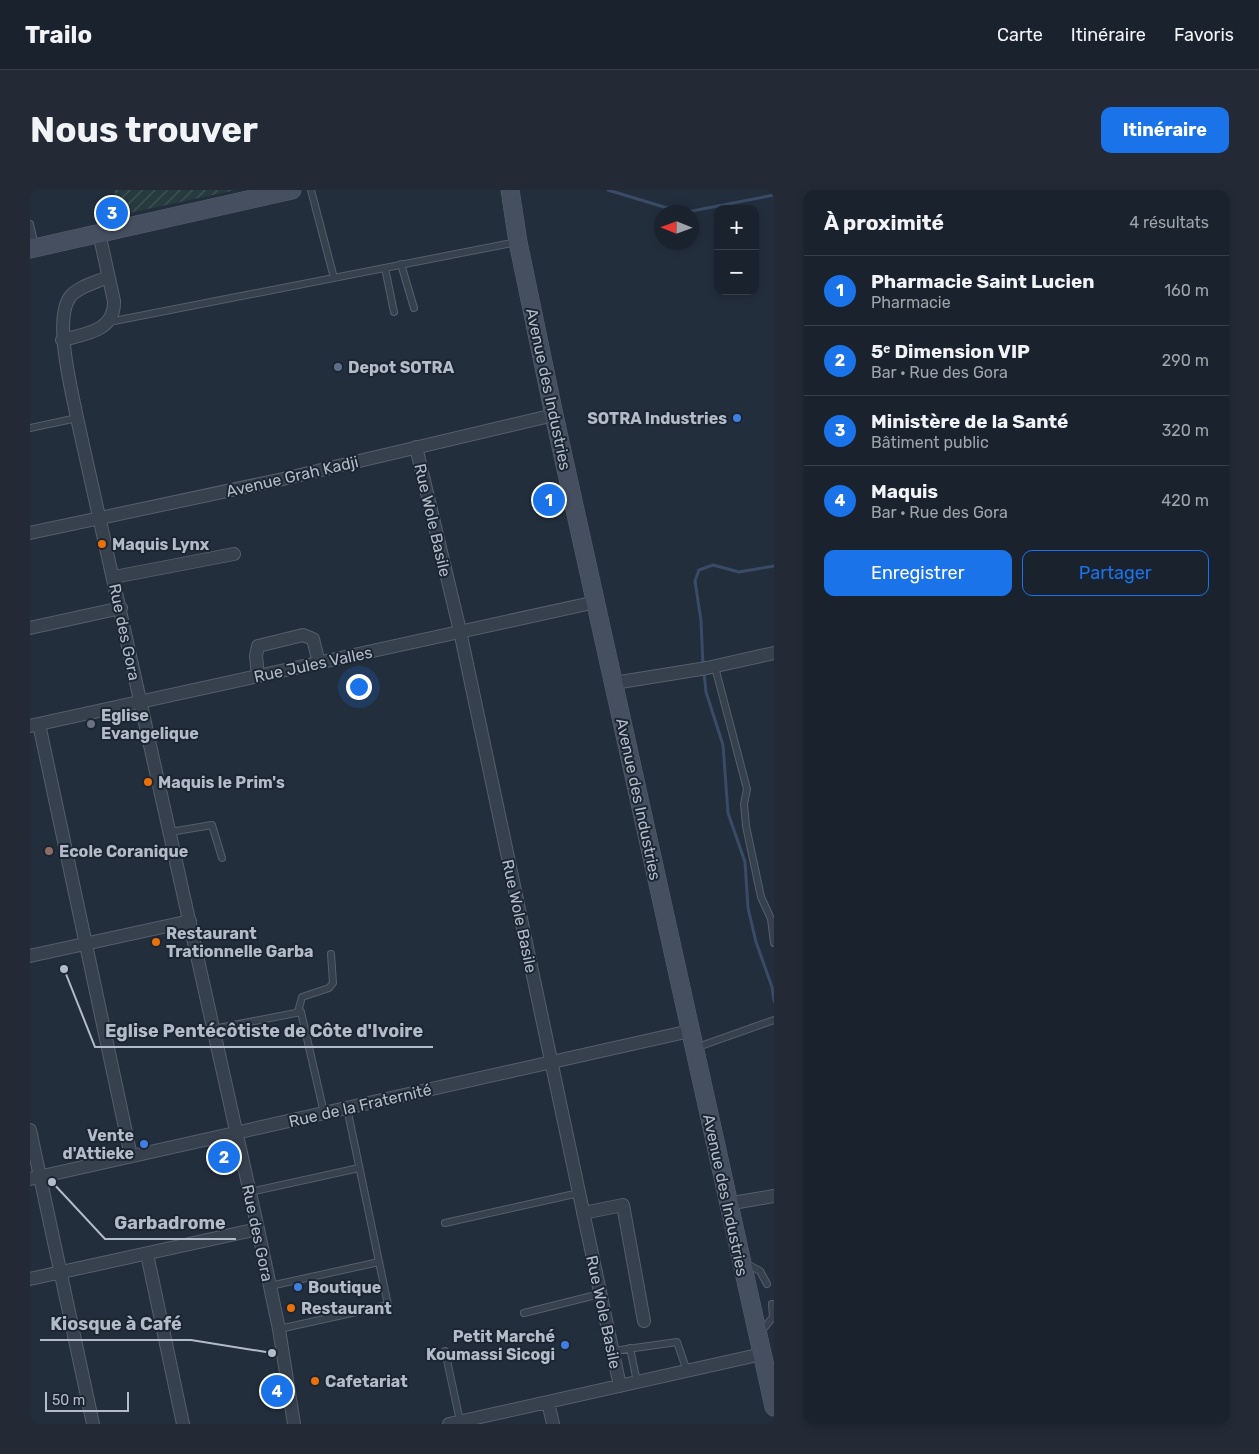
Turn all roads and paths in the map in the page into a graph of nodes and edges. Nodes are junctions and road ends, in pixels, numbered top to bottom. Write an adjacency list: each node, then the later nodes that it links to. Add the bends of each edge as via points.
1 (292, 190): 5 (street)
2 (311, 190): 11 (lane)
3 (510, 190): 6 (street, Avenue des Industries)
4 (30, 224): 7 (lane)
5 (99, 234): 7 (street); 10 (street)
6 (518, 242): 8 (lane); 16 (street, Avenue des Industries)
7 (33, 248)
8 (402, 264): 9 (lane); 12 (lane)
9 (385, 268): 11 (lane); 13 (lane)
10 (108, 277): 14 (street, via 114,301 114,312); 15 (street, Rue des Gora, via 70,296)
11 (334, 278): 14 (lane)
12 (414, 308)
13 (394, 312)
14 (109, 322): 15 (street, via 92,333)
15 (62, 340): 17 (street, Rue des Gora)
16 (554, 416): 19 (street, Avenue Grah Kadji); 24 (street, Avenue des Industries)
17 (77, 418): 18 (lane); 20 (street, Rue des Gora)
18 (30, 428)
19 (416, 447): 20 (street, Avenue Grah Kadji); 27 (street, Rue Wole Basile)
20 (100, 519): 21 (street, Avenue Grah Kadji); 23 (street, Rue des Gora)
21 (30, 532)
22 (234, 554): 23 (street)
23 (114, 577): 25 (street, Rue des Gora)
24 (596, 602): 27 (street, Rue Jules Valles); 32 (street, Avenue des Industries)
25 (121, 608): 26 (street); 33 (street, Rue des Gora)
26 (30, 628)
27 (460, 632): 29 (street, Rue Jules Valles); 47 (street, Rue Wole Basile)
28 (774, 653): 30 (street)
29 (319, 663): 31 (street, Rue Jules Valles); 31 (street, via 313,639 303,635 258,646)
30 (706, 668): 32 (street); 38 (lane, via 747,789 744,804 746,826)
31 (258, 676): 33 (street, Rue Jules Valles)
32 (614, 683): 45 (street, Avenue des Industries)
33 (140, 701): 34 (street, Rue Jules Valles); 35 (street, Rue des Gora)
34 (34, 725): 39 (street)
35 (170, 832): 36 (lane, via 212,825); 37 (street, Rue des Gora)
36 (222, 858)
37 (190, 921): 39 (street); 44 (street, Rue des Gora)
38 (774, 943)
39 (86, 944): 41 (street); 52 (street)
40 (331, 954): 42 (lane, via 333,983 329,988 302,997)
41 (30, 956)
42 (298, 1012): 44 (lane); 49 (lane, via 303,1015)
43 (774, 1020): 46 (lane)
44 (213, 1029): 51 (street, Rue des Gora)
45 (690, 1031): 46 (street, Avenue des Industries); 47 (street, Rue de la Fraternité)
46 (694, 1048): 58 (street, Avenue des Industries)
47 (550, 1062): 48 (street, Rue de la Fraternité); 56 (street, Rue Wole Basile)
48 (347, 1108): 49 (street, Rue de la Fraternité); 53 (lane)
49 (324, 1113): 51 (street, Rue de la Fraternité)
50 (30, 1130): 54 (street)
51 (236, 1133): 52 (street, Rue de la Fraternité); 55 (street, Rue des Gora)
52 (131, 1156): 54 (street, Rue de la Fraternité)
53 (358, 1168): 55 (lane); 64 (lane)
54 (35, 1178): 65 (street)
55 (250, 1192): 61 (street, Rue des Gora)
56 (578, 1193): 59 (street, Rue Wole Basile); 60 (lane)
57 (774, 1196): 58 (street)
58 (727, 1204): 63 (street, Avenue des Industries)
59 (583, 1213): 69 (street, Rue Wole Basile); 72 (street, via 623,1205)
60 (444, 1223)
61 (258, 1229): 62 (street); 68 (street, Rue des Gora)
62 (147, 1254): 65 (street); 86 (street)
63 (740, 1260): 67 (lane, via 760,1271); 74 (street, Avenue des Industries)
64 (379, 1262): 68 (lane); 73 (lane, via 388,1305)
65 (60, 1273): 66 (street); 85 (street)
66 (30, 1279)
67 (767, 1284)
68 (270, 1286): 73 (street, Rue des Gora)
69 (600, 1294): 71 (lane); 77 (street, Rue Wole Basile)
70 (772, 1304): 74 (lane, via 773,1317)
71 (524, 1313)
72 (644, 1321)
73 (279, 1330): 87 (street, Rue des Gora)
74 (758, 1336): 78 (street, Avenue des Industries)
75 (630, 1348): 77 (lane); 79 (lane, via 677,1342); 80 (lane)
76 (445, 1350): 84 (lane)
77 (613, 1351): 81 (street, Rue Wole Basile)
78 (767, 1361): 79 (street); 83 (street, Avenue des Industries)
79 (687, 1371): 80 (street)
80 (636, 1382): 81 (street)
81 (620, 1386): 82 (street)
82 (548, 1402): 84 (street); 88 (street)
83 (774, 1407)
84 (464, 1422)
85 (93, 1424)
86 (183, 1424)
87 (294, 1424)
88 (553, 1424)

